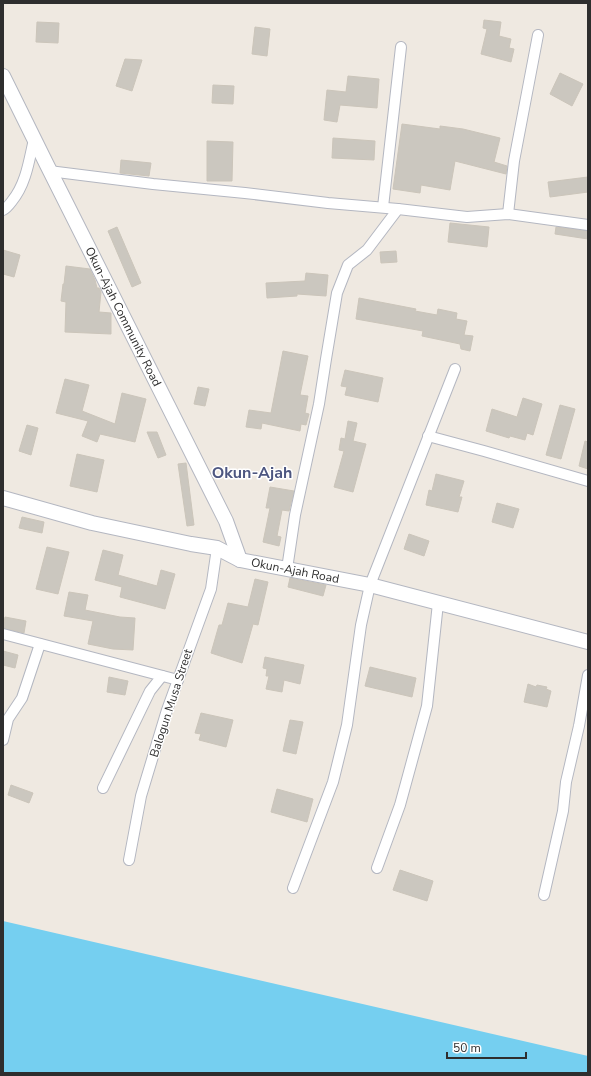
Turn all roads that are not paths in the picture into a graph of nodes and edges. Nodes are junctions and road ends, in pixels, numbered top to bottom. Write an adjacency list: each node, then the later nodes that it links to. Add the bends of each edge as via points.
1 (538, 35): 9 (street, via 514,162)
2 (401, 47): 6 (street)
3 (3, 76): 4 (street, Okun-Ajah Community Road)
4 (34, 140): 5 (street, Okun-Ajah Community Road); 8 (street, via 24,181 15,198)
5 (50, 171): 6 (street); 15 (street, Okun-Ajah Community Road)
6 (383, 207): 7 (street)
7 (398, 209): 9 (street, via 467,217); 18 (street, via 367,250 348,265 337,293 320,404 295,516)
8 (3, 210)
9 (508, 214): 10 (street)
10 (588, 225)
11 (455, 369): 12 (street)
12 (428, 436): 13 (street); 19 (street)
13 (588, 481)
14 (3, 498): 16 (street, Okun-Ajah Road, via 92,523)
15 (226, 521): 16 (street); 17 (street, Okun-Ajah Community Road)
16 (217, 548): 17 (street, Okun-Ajah Road); 26 (street, Balogun Musa Street, via 211,589)
17 (240, 560): 18 (street, Okun-Ajah Road)
18 (287, 569): 19 (street, Okun-Ajah Road)
19 (370, 585): 20 (street, Okun-Ajah Road); 31 (street, via 361,625 347,725 333,782)
20 (438, 603): 22 (street, Okun-Ajah Road); 30 (street, via 427,706 400,805)
21 (3, 634): 23 (street)
22 (588, 642)
23 (40, 644): 25 (street); 27 (street, via 22,698 8,720)
24 (588, 675): 32 (street, via 566,782 564,811)
25 (162, 676): 26 (street); 28 (street, via 150,691)
26 (178, 680): 29 (street, Balogun Musa Street, via 142,796)
27 (3, 740)
28 (103, 788)
29 (129, 860)
30 (377, 868)
31 (293, 888)
32 (544, 895)

